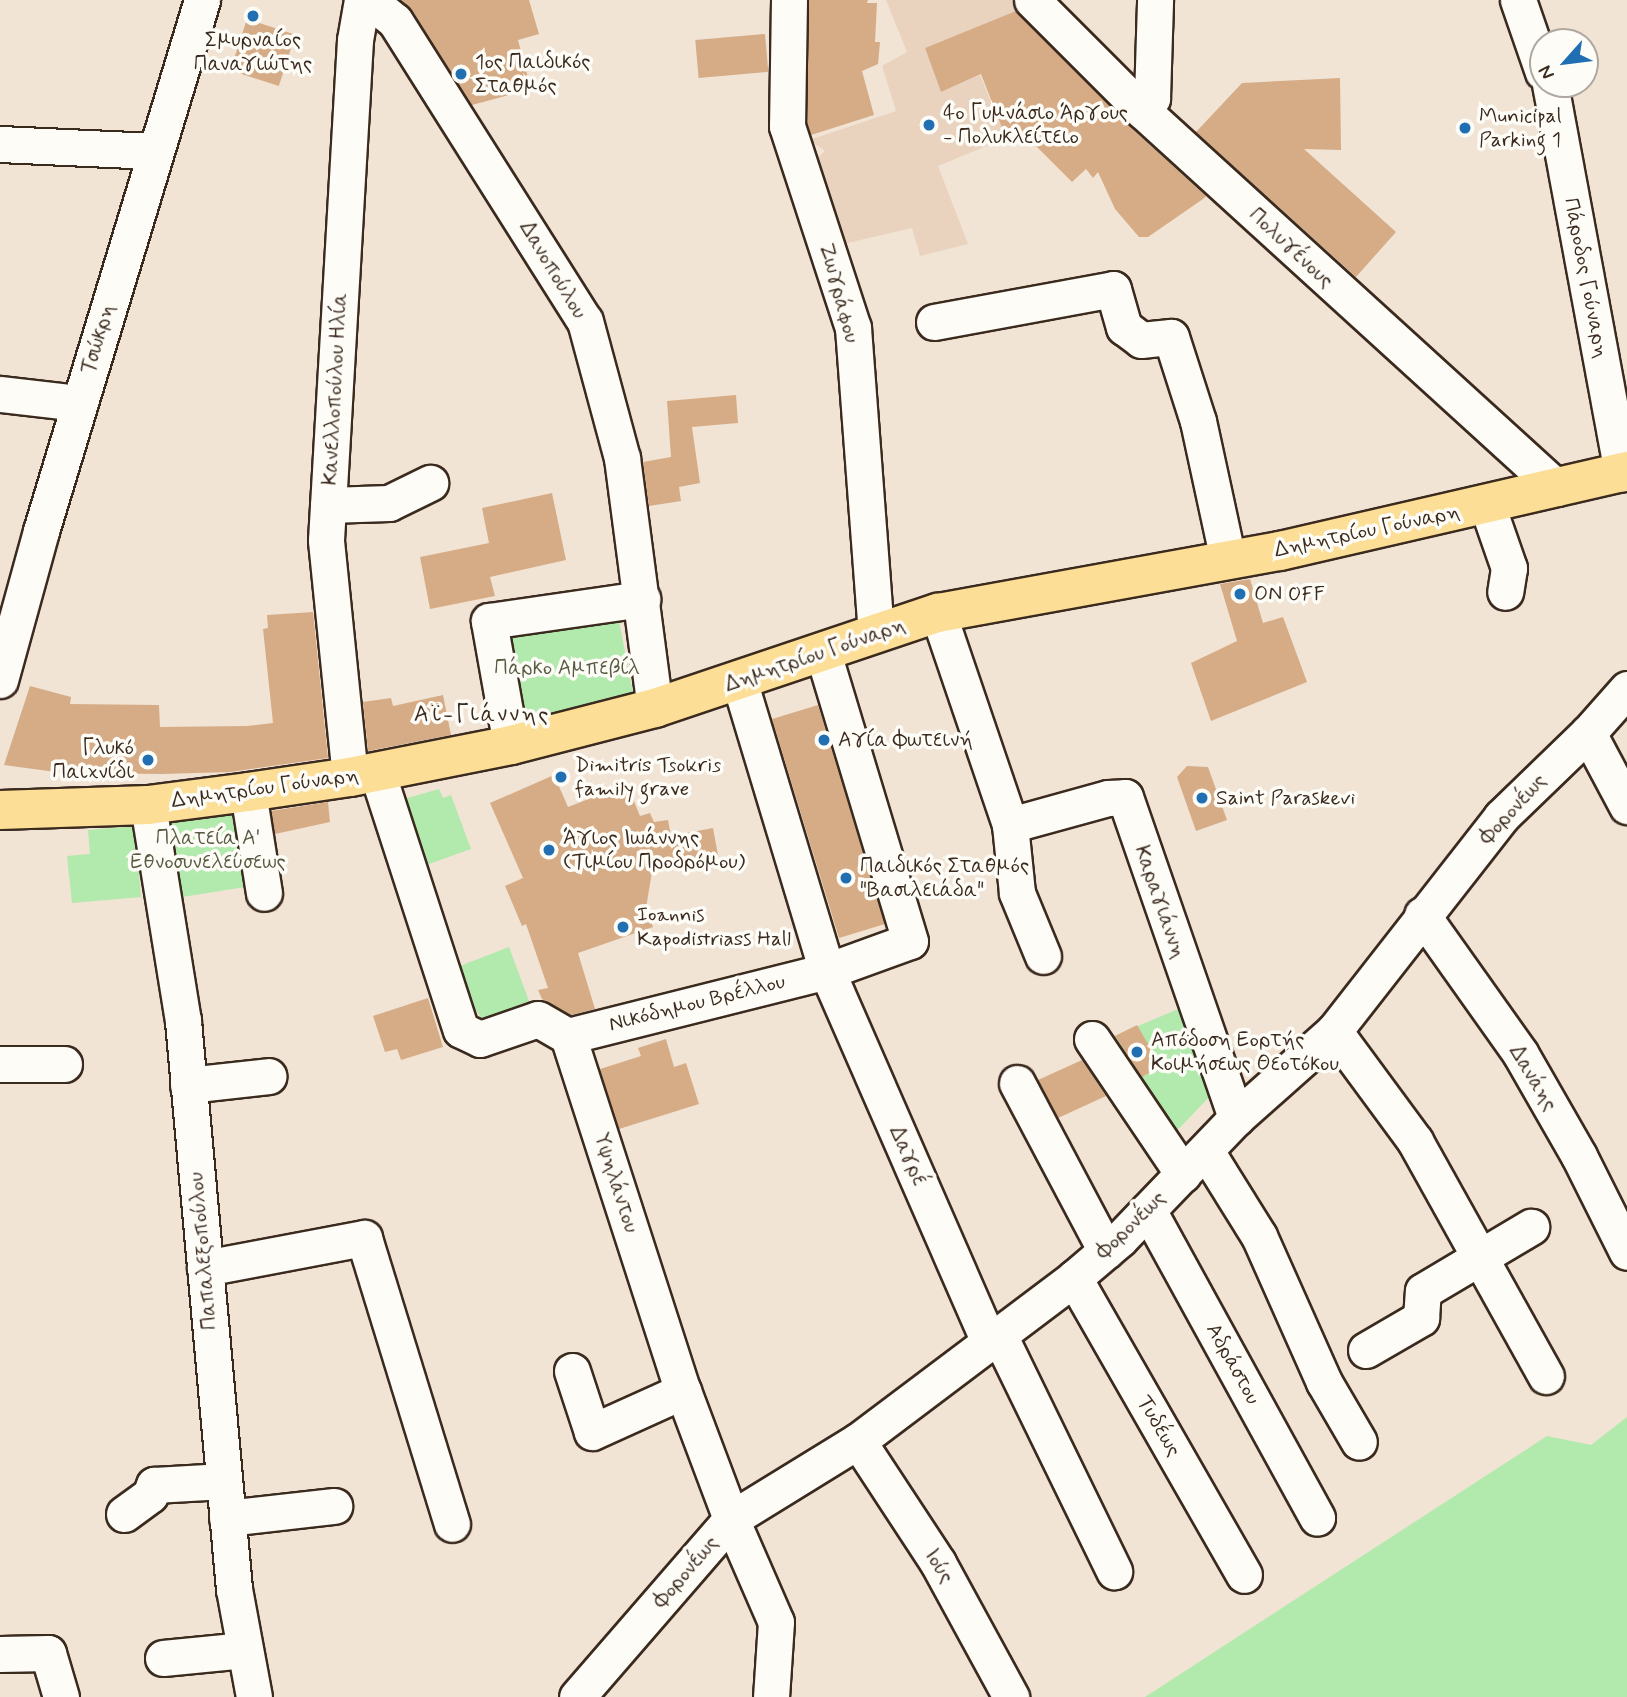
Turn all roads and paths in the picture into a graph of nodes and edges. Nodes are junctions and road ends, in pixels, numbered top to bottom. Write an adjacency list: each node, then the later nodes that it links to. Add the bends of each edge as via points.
1 (202, 0): 12 (street, Τσώκρη)
2 (362, 0): 19 (street, Κανελλοπούλου Ηλία, via 355,40)
3 (369, 0): 23 (street, Δανοπούλου, via 395,22 585,320 622,458)
4 (789, 0): 25 (street, Ζωγράφου, via 787,126 853,328)
5 (1032, 0): 10 (street, Πολυγένους)
6 (1155, 0): 10 (street, via 1152,98)
7 (1518, 0): 8 (street, Πάροδος Γούναρη)
8 (1529, 28)
9 (1551, 98): 16 (street, Πάροδος Γούναρη)
10 (1143, 111): 18 (street, Πολυγένους)
11 (0, 144): 12 (street)
12 (154, 151): 15 (street, Τσώκρη)
13 (934, 322): 21 (street, via 1114,289 1124,327 1141,340 1171,337 1198,421)
14 (0, 394): 15 (street)
15 (79, 403): 27 (street, Τσώκρη)
16 (1624, 472): 18 (main road, Δημητρίου Γούναρη)
17 (430, 483): 19 (street, via 389,503)
18 (1557, 488): 20 (main road, Δημητρίου Γούναρη)
19 (328, 505): 33 (street, Κανελλοπούλου Ηλία, via 326,540)
20 (1487, 505): 21 (main road, Δημητρίου Γούναρη); 22 (street, via 1509,568)
21 (1228, 560): 24 (main road, Δημητρίου Γούναρη)
22 (1505, 592)
23 (642, 600): 30 (street, Δανοπούλου); 32 (street, via 489,621)
24 (938, 613): 25 (main road, Δημητρίου Γούναρη); 38 (street)
25 (877, 633): 26 (main road, Δημητρίου Γούναρη)
26 (823, 653): 28 (main road, Δημητρίου Γούναρη); 42 (street, via 910,942)
27 (0, 680)
28 (739, 680): 30 (main road, Δημητρίου Γούναρη); 42 (street, Δαγρέ)
29 (1627, 689): 31 (street, Φορονέως)
30 (655, 708): 32 (main road, Δημητρίου Γούναρη)
31 (1588, 733): 36 (street); 40 (street, Φορονέως, via 1502,817)
32 (511, 745): 33 (main road, Δημητρίου Γούναρη)
33 (364, 775): 34 (main road, Δημητρίου Γούναρη); 44 (street, via 461,1030 480,1039 538,1019)
34 (248, 792): 35 (main road, Δημητρίου Γούναρη); 39 (street)
35 (148, 805): 37 (main road, Δημητρίου Γούναρη); 50 (street, Παπαλεξοπούλου, via 183,1021)
36 (1627, 806)
37 (0, 810)
38 (1010, 825): 41 (street, via 1017,893); 51 (street, Καραγιάννη, via 1125,797)
39 (264, 892)
40 (1422, 915): 43 (street, Φορονέως); 56 (street, Δανάης, via 1520,1053)
41 (1043, 956)
42 (827, 971): 44 (street, Νικόδημου Βρέλλου); 60 (street, Δαγρέ)
43 (1334, 1031): 51 (street, Φορονέως); 57 (street, via 1415,1141)
44 (568, 1036): 64 (street, Υψηλάντου)
45 (1092, 1039): 52 (street)
46 (0, 1064): 47 (street)
47 (64, 1064)
48 (270, 1076): 50 (street)
49 (1017, 1083): 55 (street)
50 (188, 1085): 58 (street, Παπαλεξοπούλου)
51 (1236, 1118): 52 (street, Φορονέως)
52 (1195, 1163): 53 (street, Φορονέως); 66 (street, via 1259,1236 1324,1382)
53 (1149, 1210): 55 (street, Φορονέως); 71 (street, Αδράστου)
54 (1531, 1227): 57 (street)
55 (1106, 1251): 59 (street, Φορονέως)
56 (1627, 1252)
57 (1482, 1258): 61 (street, via 1423,1291 1421,1318); 63 (street)
58 (205, 1268): 67 (street, Παπαλεξοπούλου); 73 (street, via 364,1238)
59 (1074, 1278): 60 (street, Φορονέως); 75 (street, Τυδέως)
60 (994, 1338): 65 (street, Φορονέως); 74 (street, Δαγρέ)
61 (1366, 1350)
62 (572, 1371): 64 (street, via 594,1438)
63 (1546, 1376)
64 (683, 1391): 72 (street, Υψηλάντου)
65 (858, 1441): 72 (street, Φορονέως); 83 (street, Ιούς, via 938,1563)
66 (1359, 1441)
67 (224, 1481): 69 (street, via 153,1485 150,1495); 70 (street, Παπαλεξοπούλου)
68 (334, 1506): 70 (street)
69 (124, 1514)
70 (227, 1518): 76 (street, Παπαλεξοπούλου)
71 (1317, 1518)
72 (731, 1519): 79 (street, Φορονέως); 82 (street, Υψηλάντου, via 776,1622)
73 (452, 1524)
74 (1114, 1571)
75 (1244, 1575)
76 (245, 1650): 78 (street); 81 (street, Παπαλεξοπούλου)
77 (0, 1654): 80 (street, via 48,1653)
78 (163, 1658)
79 (587, 1693)
80 (61, 1697)
81 (254, 1697)
82 (771, 1697)
83 (1011, 1697)

